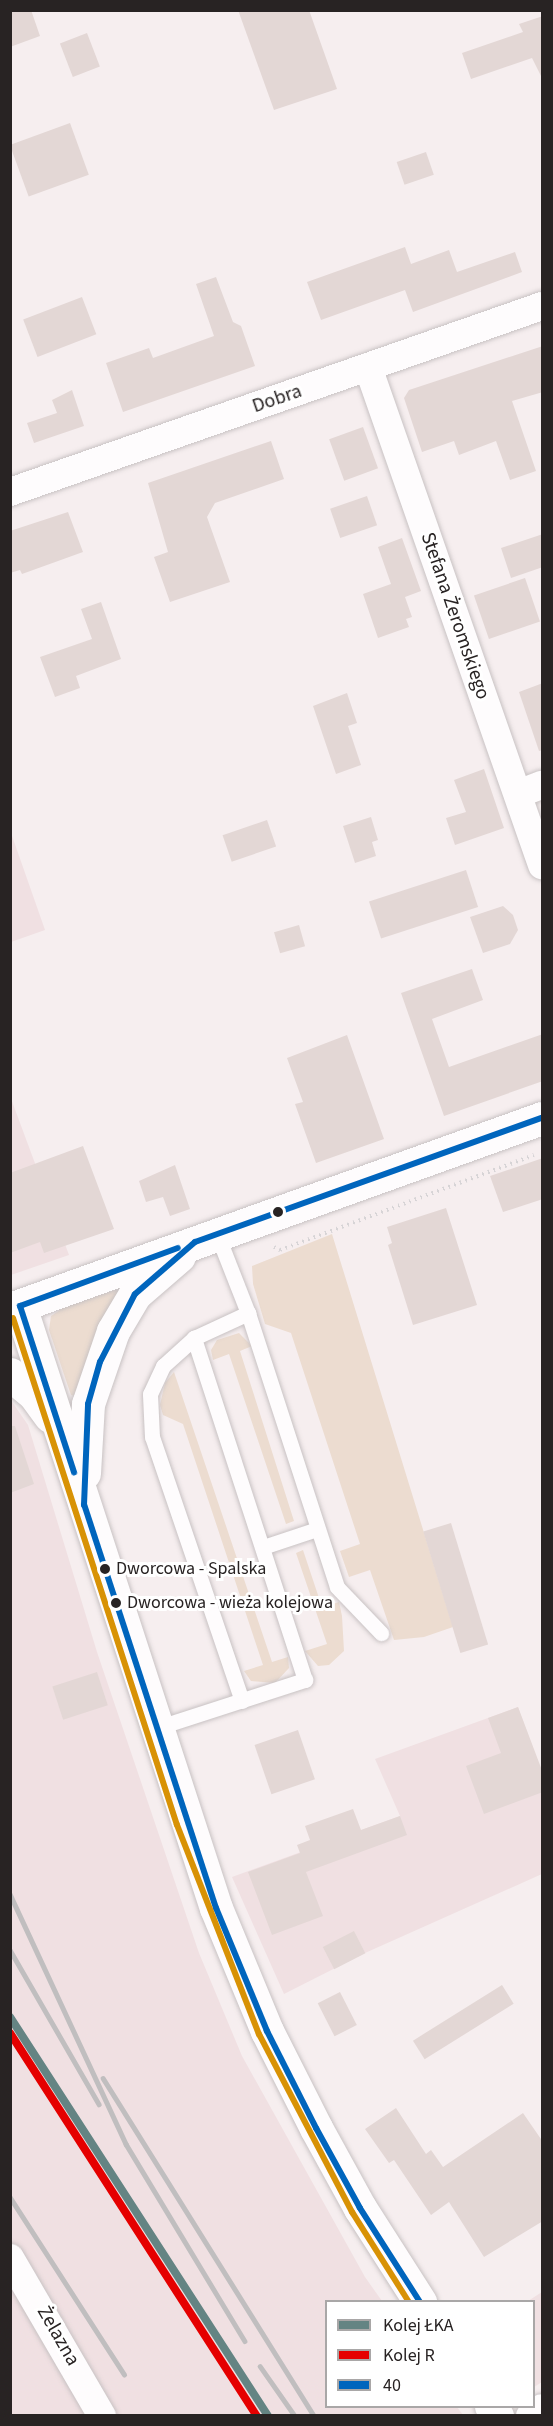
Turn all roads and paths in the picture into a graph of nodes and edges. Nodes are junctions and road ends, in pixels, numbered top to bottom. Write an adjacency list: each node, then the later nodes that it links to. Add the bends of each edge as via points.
1 (543, 306): 2 (street, Dobra)
2 (368, 367): 3 (street, Dobra); 4 (street, Stefana Żeromskiego)
3 (10, 492)
4 (530, 790): 5 (street, Stefana Żeromskiego)
5 (543, 865)
6 (543, 1118): 8 (street)
7 (543, 1152): 9 (path, via 280,1250)
8 (206, 1238): 10 (street); 11 (lane); 15 (street, via 135,1294 100,1362 88,1404)
9 (267, 1243)
10 (15, 1307): 14 (street)
11 (248, 1313): 12 (lane); 16 (lane)
12 (194, 1338): 17 (lane); 19 (lane, via 163,1366 150,1394 152,1437)
13 (10, 1374): 14 (street, via 34,1394)
14 (63, 1434): 15 (street)
15 (84, 1505): 20 (street)
16 (317, 1528): 17 (lane); 18 (lane, via 338,1587)
17 (263, 1547): 19 (lane, via 305,1680)
18 (381, 1633)
19 (242, 1701): 20 (lane)
20 (156, 1728): 22 (street, via 216,1908 267,2031 360,2208)
21 (10, 2258): 24 (street, Żelazna)
22 (419, 2300)
23 (543, 2408): 25 (street)
24 (102, 2415)
25 (530, 2415)

